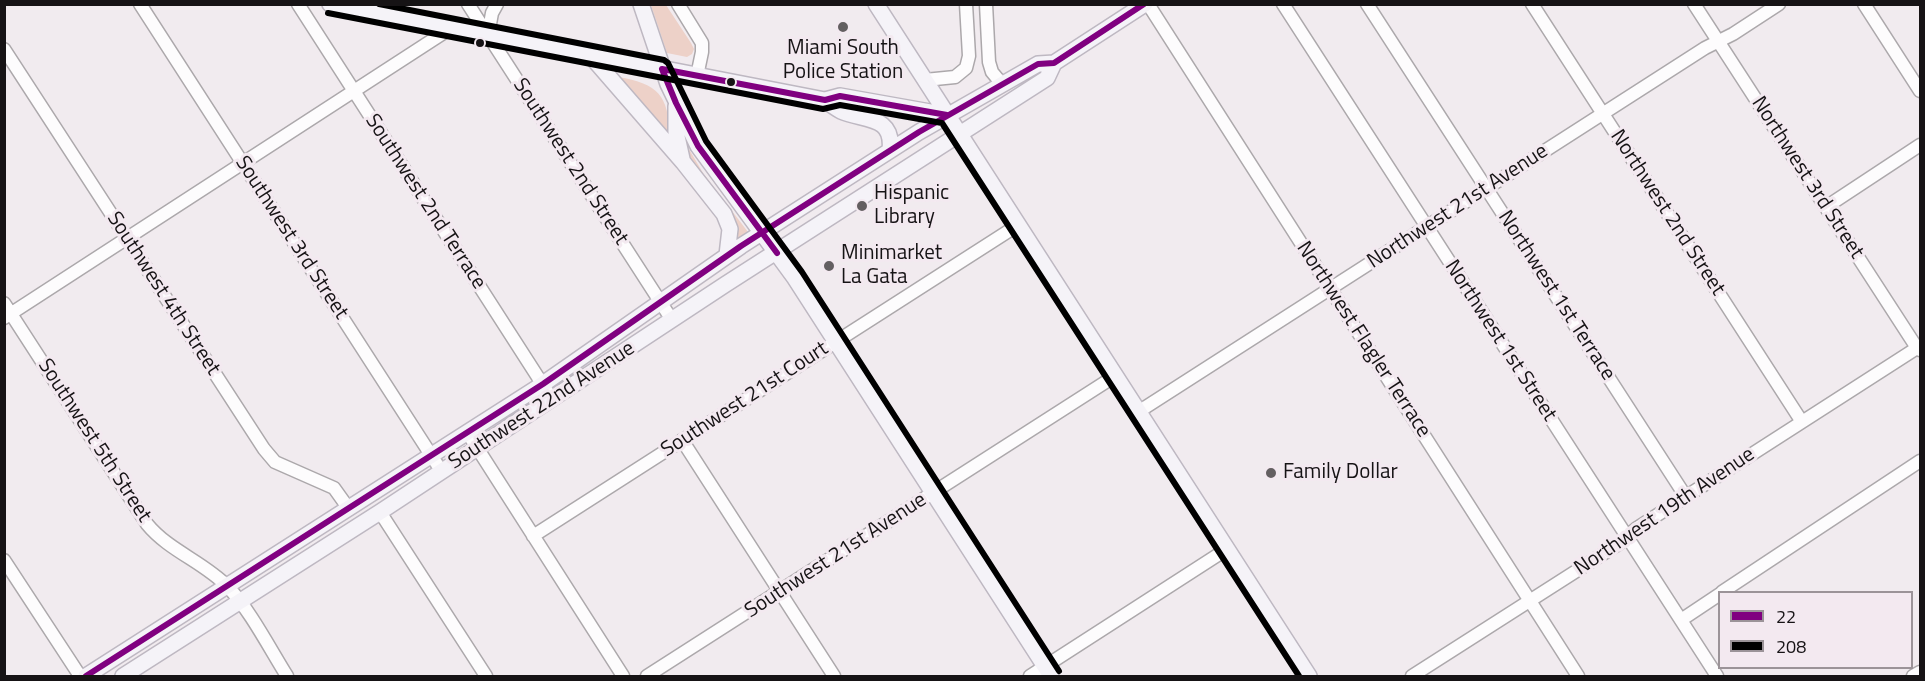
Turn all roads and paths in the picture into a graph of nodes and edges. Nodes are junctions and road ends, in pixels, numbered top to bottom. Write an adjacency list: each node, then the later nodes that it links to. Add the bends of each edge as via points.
1 (140, 4): 38 (street, Southwest 3rd Street)
2 (298, 4): 29 (street, Southwest 2nd Terrace)
3 (330, 4): 18 (main road)
4 (468, 4): 19 (street, Southwest 2nd Street)
5 (497, 4): 19 (street)
6 (641, 4): 24 (main road)
7 (678, 4): 25 (street, via 702,43)
8 (876, 4): 26 (main road)
9 (966, 4): 26 (street, via 966,68 955,76)
10 (986, 4): 27 (street, via 989,62)
11 (1146, 4): 23 (main road); 47 (street, Northwest Flagler Terrace)
12 (1283, 4): 42 (street, Northwest 1st Street)
13 (1367, 4): 39 (street, Northwest 1st Terrace)
14 (1532, 4): 32 (street, Northwest 2nd Street)
15 (1694, 4): 20 (street, Northwest 3rd Street)
16 (1779, 4): 20 (street, Northwest 21st Avenue)
17 (1864, 4): 28 (street)
18 (451, 28): 19 (main road); 29 (street)
19 (488, 35): 22 (main road); 48 (street, Southwest 2nd Street)
20 (1718, 41): 32 (street, Northwest 21st Avenue); 40 (street, Northwest 3rd Street)
21 (4, 49): 44 (street, Southwest 4th Street)
22 (590, 55): 24 (main road); 37 (main road)
23 (1054, 63): 27 (main road, Southwest 22nd Avenue, via 1038,63); 34 (main road, Southwest 22nd Avenue, via 1047,78)
24 (662, 69): 25 (main road); 31 (main road)
25 (697, 76): 30 (main road)
26 (925, 80): 33 (main road)
27 (1002, 84): 33 (main road, Southwest 22nd Avenue)
28 (1920, 91)
29 (354, 92): 38 (street); 54 (street, Southwest 2nd Terrace)
30 (825, 100): 33 (main road, via 840,96); 36 (main road, via 840,110 884,126)
31 (676, 103): 37 (main road, via 677,141); 43 (main road, via 706,158)
32 (1603, 114): 39 (street, Northwest 21st Avenue); 57 (street, Northwest 2nd Street)
33 (948, 115): 34 (main road); 36 (main road, Southwest 22nd Avenue)
34 (960, 134): 41 (main road); 45 (main road, Southwest 22nd Avenue)
35 (1920, 145): 40 (street)
36 (890, 150): 43 (main road, Southwest 22nd Avenue)
37 (683, 162): 46 (main road, via 728,221)
38 (243, 164): 44 (street); 61 (street, Southwest 3rd Street)
39 (1486, 189): 42 (street, Northwest 21st Avenue); 65 (street, Northwest 1st Terrace)
40 (1826, 207): 52 (street, Northwest 3rd Street)
41 (1018, 225): 51 (street, Southwest 21st Court); 53 (main road)
42 (1426, 227): 47 (street, Northwest 21st Avenue); 69 (street, Northwest 1st Street)
43 (763, 233): 45 (main road); 46 (main road, Southwest 22nd Avenue)
44 (127, 239): 49 (street); 66 (street, Southwest 4th Street, via 270,457 334,488)
45 (777, 253): 50 (main road, Southwest 22nd Avenue); 51 (main road)
46 (727, 255): 48 (main road, Southwest 22nd Avenue)
47 (1330, 288): 56 (street, Northwest 21st Avenue); 76 (street, Northwest Flagler Terrace)
48 (661, 303): 50 (street, Southwest 2nd Street); 54 (main road, Southwest 22nd Avenue)
49 (7, 311): 72 (street, Southwest 5th Street, via 147,524)
50 (672, 320): 55 (main road, Southwest 22nd Avenue)
51 (836, 342): 59 (street, Southwest 21st Court); 64 (main road)
52 (1919, 349): 57 (street, Northwest 19th Avenue)
53 (1115, 376): 56 (main road); 64 (street, Southwest 21st Avenue)
54 (543, 384): 55 (street, Southwest 2nd Terrace); 58 (main road, Southwest 22nd Avenue)
55 (552, 399): 60 (main road, Southwest 22nd Avenue)
56 (1138, 412): 70 (main road)
57 (1802, 422): 65 (street, Northwest 19th Avenue)
58 (467, 432): 60 (street); 61 (main road, Southwest 22nd Avenue)
59 (682, 440): 68 (street, Southwest 21st Court); 73 (street)
60 (478, 449): 63 (main road, Southwest 22nd Avenue); 68 (street)
61 (431, 455): 63 (street, Southwest 3rd Street); 66 (main road, Southwest 22nd Avenue)
62 (1920, 461): 74 (street)
63 (442, 472): 67 (main road, Southwest 22nd Avenue)
64 (933, 493): 73 (street, Southwest 21st Avenue); 79 (main road)
65 (1686, 497): 69 (street, Northwest 19th Avenue)
66 (349, 509): 72 (main road, Southwest 22nd Avenue)
67 (380, 512): 77 (main road, Southwest 22nd Avenue); 85 (street)
68 (532, 536): 86 (street)
69 (1627, 537): 76 (street, Northwest 19th Avenue); 78 (street, Northwest 1st Street)
70 (1227, 549): 79 (street); 90 (main road)
71 (4, 560): 81 (street)
72 (228, 587): 77 (street, Southwest 5th Street); 82 (main road, Southwest 22nd Avenue)
73 (779, 591): 87 (street, Southwest 21st Avenue); 88 (street)
74 (1724, 591)
75 (1718, 595): 78 (street)
76 (1530, 601): 91 (street, Northwest 19th Avenue); 92 (street, Northwest Flagler Terrace)
77 (240, 602): 83 (main road, Southwest 22nd Avenue); 84 (street, Southwest 5th Street)
78 (1681, 620): 93 (street, Northwest 1st Street)
79 (1048, 671): 89 (street)
80 (1920, 672): 94 (street)
81 (80, 676)
82 (86, 676)
83 (123, 676)
84 (288, 676)
85 (486, 676)
86 (623, 676)
87 (647, 676)
88 (834, 676)
89 (1029, 676)
90 (1309, 676)
91 (1412, 676)
92 (1578, 676)
93 (1717, 676)
94 (1913, 676)

